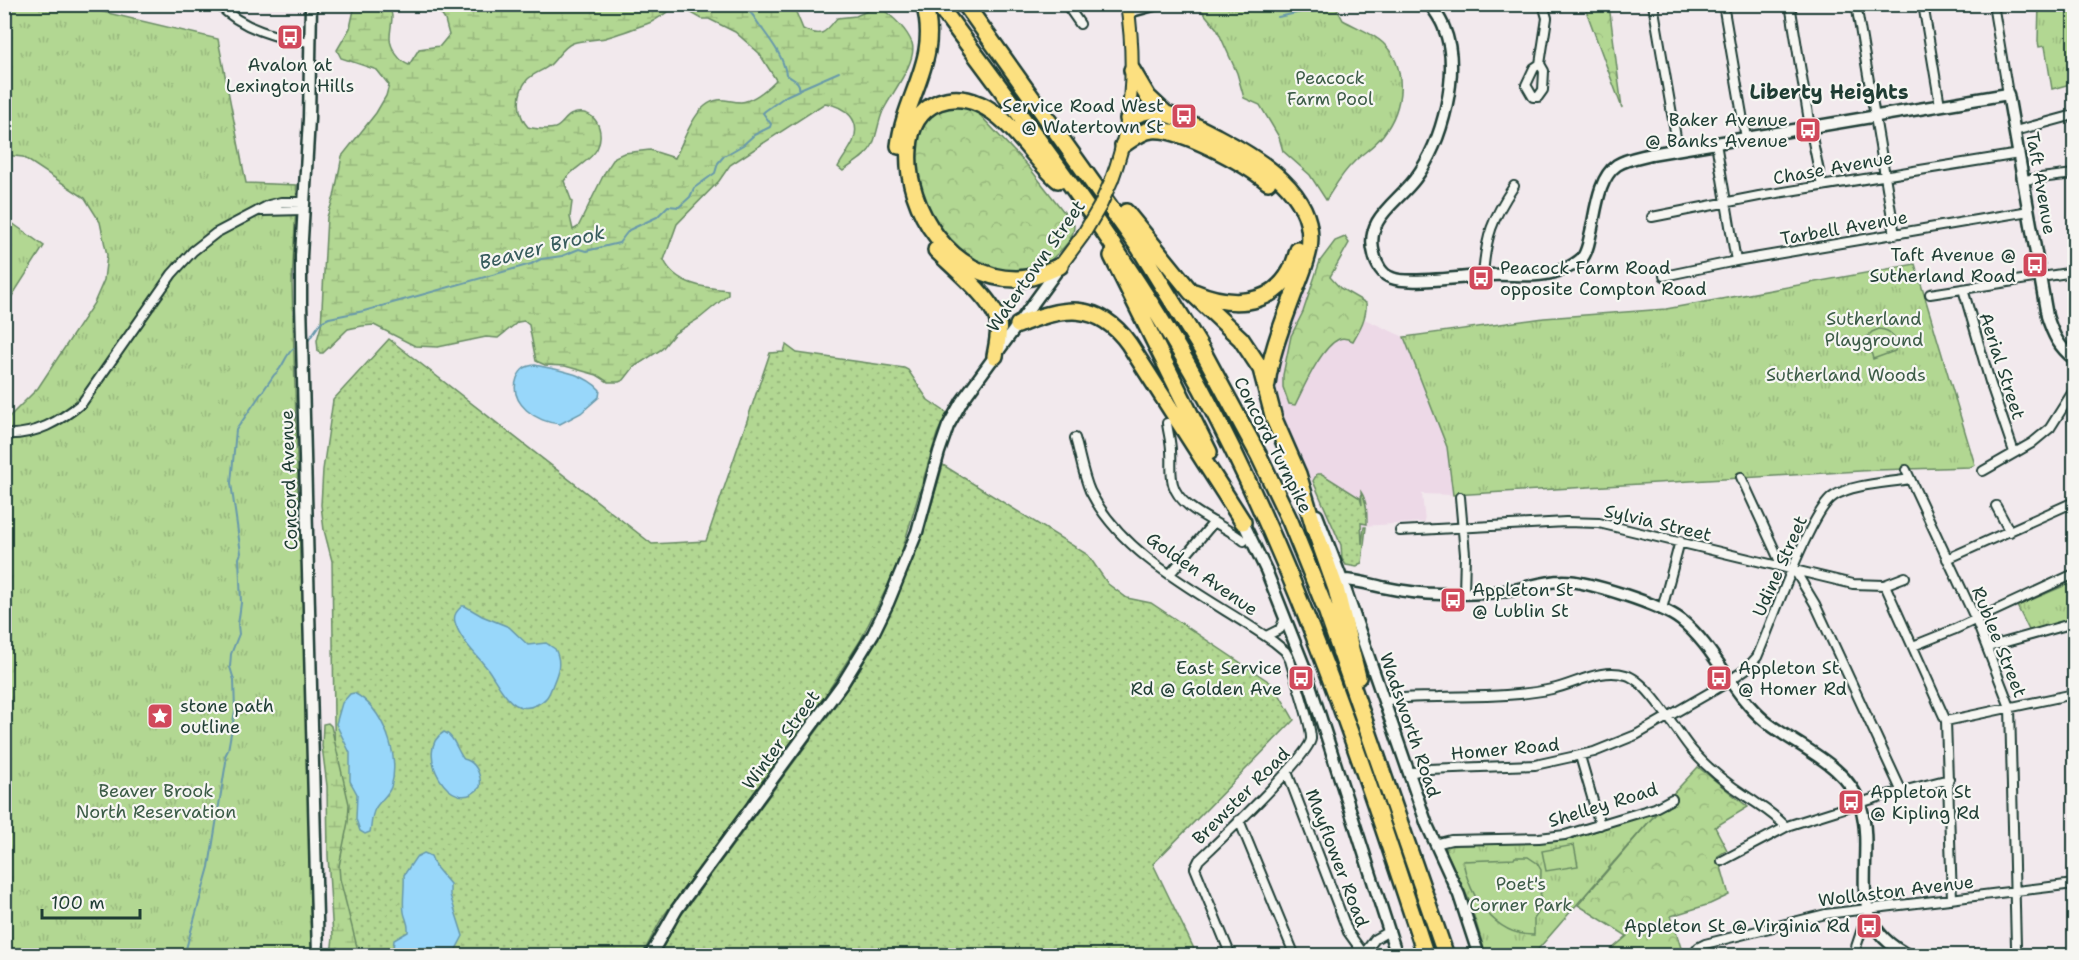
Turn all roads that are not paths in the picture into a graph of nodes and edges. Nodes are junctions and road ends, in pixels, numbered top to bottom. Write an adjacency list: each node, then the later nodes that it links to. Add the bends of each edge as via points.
1 (218, 4): 18 (street, via 233,18 270,34)
2 (311, 4): 18 (main road, Concord Avenue)
3 (924, 4): 57 (highway, via 929,50 900,135 902,186 922,234 994,311 999,329)
4 (938, 4): 40 (highway)
5 (965, 4): 34 (highway, Concord Turnpike)
6 (1066, 4): 17 (street)
7 (1157, 4): 16 (main road)
8 (1430, 4): 50 (main road, via 1445,28 1449,44 1447,106 1428,160 1376,220 1373,251 1381,271 1397,280)
9 (1544, 4): 19 (street, via 1547,18)
10 (1653, 4): 32 (street)
11 (1723, 4): 29 (street)
12 (1790, 4): 27 (street)
13 (1856, 4): 25 (street)
14 (1923, 4): 22 (street)
15 (1993, 4): 21 (street, Taft Avenue)
16 (1127, 8): 20 (main road, Watertown Street)
17 (1080, 24)
18 (310, 42): 42 (main road, Concord Avenue)
19 (1540, 64)
20 (1132, 69): 23 (highway, via 1148,97); 26 (main road, Watertown Street)
21 (2008, 94): 22 (main road); 28 (main road, Taft Avenue)
22 (1940, 105): 25 (main road)
23 (1168, 115): 26 (highway, via 1148,111); 59 (highway, via 1216,136 1262,165 1290,189 1305,214 1310,235 1308,252 1275,344)
24 (2074, 115): 28 (street)
25 (1876, 116): 27 (main road); 36 (street)
26 (1128, 118): 31 (main road, Watertown Street)
27 (1810, 127): 29 (main road); 39 (street)
28 (2015, 131): 33 (main road, Taft Avenue)
29 (1746, 138): 30 (main road)
30 (1716, 143): 32 (main road); 41 (street)
31 (1123, 145): 48 (main road, Watertown Street, bridge, via 1098,210); 53 (highway, via 1153,130 1190,140 1259,174 1281,194 1293,213 1299,235 1297,257 1288,275 1271,291 1253,300 1232,302)
32 (1678, 149): 50 (main road, via 1617,165 1608,174 1588,248 1573,265 1554,273)
33 (2019, 154): 36 (street, Chase Avenue); 37 (main road, Taft Avenue)
34 (1080, 162): 53 (highway, via 1109,191); 105 (highway, Concord Turnpike, via 1166,289 1259,456 1317,587)
35 (2074, 174): 37 (street)
36 (1886, 175): 39 (street, Chase Avenue); 46 (street)
37 (2023, 180): 43 (main road, Taft Avenue)
38 (1514, 186): 50 (street, via 1493,220)
39 (1822, 186): 41 (street, Chase Avenue)
40 (1082, 201): 45 (highway); 48 (highway, via 1048,171 1000,118 977,103 941,101 924,112 913,129 908,159 915,197 925,221 948,249 974,267 1008,279 1030,278)
41 (1726, 202): 44 (street, Chase Avenue); 47 (street)
42 (304, 206): 62 (street, via 276,203 216,233 182,262 82,403 44,428); 128 (main road, Concord Avenue, via 301,325)
43 (2029, 211): 46 (street, Tarbell Avenue); 52 (main road, Taft Avenue)
44 (1652, 216)
45 (1100, 227): 75 (highway, via 1117,269); 133 (highway, via 1200,388 1279,547 1326,665)
46 (1896, 235): 47 (street, Tarbell Avenue)
47 (1736, 261): 51 (street, Tarbell Avenue)
48 (1060, 266): 56 (main road, Watertown Street)
49 (2074, 272): 52 (street)
50 (1483, 275)
51 (1664, 276)
52 (2040, 277): 54 (street); 58 (main road, Taft Avenue, via 2052,333)
53 (1188, 289): 59 (highway, via 1244,342)
54 (1963, 289): 55 (street); 64 (street, Aerial Street)
55 (1930, 294)
56 (1018, 325): 57 (main road, Watertown Street); 75 (highway, via 1050,312 1071,310 1096,316 1115,327)
57 (995, 356): 78 (main road, Watertown Street, via 948,426)
58 (2074, 359)
59 (1267, 387): 67 (highway, via 1276,424)
60 (2074, 390): 64 (street, via 2050,428)
61 (1167, 423): 74 (street, via 1174,490)
62 (4, 434)
63 (1075, 438): 85 (street, Golden Avenue, via 1094,497 1136,548)
64 (2014, 452): 66 (street)
65 (1906, 470): 69 (street, Rublee Street)
66 (1983, 471)
67 (1298, 474): 72 (main road, Concord Turnpike); 105 (highway, via 1351,640)
68 (1741, 477): 83 (street)
69 (1910, 479): 82 (street, Rublee Street); 84 (street, Udine Street, via 1833,496 1812,525)
70 (1460, 497): 76 (street)
71 (2074, 502): 79 (street)
72 (1312, 504): 88 (main road, Wadsworth Road)
73 (1996, 506): 79 (street)
74 (1214, 522): 80 (street); 85 (street)
75 (1243, 522): 92 (main road)
76 (1463, 527): 77 (street, Sylvia Street); 81 (street, Sylvia Street, via 1599,523); 90 (street)
77 (1400, 531)
78 (917, 532): 129 (main road, Winter Street, via 888,603 851,670 677,909)
79 (2010, 532): 82 (street)
80 (1244, 541)
81 (1680, 541): 83 (street, Sylvia Street); 91 (street)
82 (1947, 559): 93 (street, Rublee Street)
83 (1782, 566): 84 (street, Sylvia Street)
84 (1794, 569): 89 (street, Sylvia Street, via 1853,584); 100 (street, Udine Street, via 1756,657); 111 (street, via 1815,604)
85 (1170, 574): 95 (street, Golden Avenue)
86 (2074, 574): 93 (street)
87 (1905, 577): 89 (street, Sylvia Street)
88 (1342, 580): 90 (main road, via 1414,592); 102 (main road, Wadsworth Road)
89 (1885, 585): 98 (street)
90 (1464, 594): 91 (main road, via 1564,580)
91 (1662, 609): 100 (main road, via 1689,628)
92 (1285, 617): 95 (street, Golden Avenue, via 1281,627); 96 (main road)
93 (1976, 620): 98 (street); 99 (street, Rublee Street)
94 (2074, 622): 99 (street)
95 (1266, 636): 97 (street, Golden Avenue)
96 (1294, 639): 97 (street); 124 (main road)
97 (1279, 645): 108 (street, Brewster Road, via 1289,658 1311,738 1308,748)
98 (1913, 646): 106 (street)
99 (1988, 647): 103 (street, Rublee Street)
100 (1730, 681): 104 (street, Homer Road); 113 (main road, via 1764,720 1844,777)
101 (2074, 694): 103 (street)
102 (1384, 701): 104 (street, via 1521,694 1617,673 1638,681); 109 (main road, Wadsworth Road)
103 (2010, 707): 106 (street); 120 (street, Rublee Street)
104 (1667, 716): 107 (street, Homer Road, via 1630,738); 116 (street, via 1716,774)
105 (1365, 721): 134 (highway, Concord Turnpike)
106 (1946, 721): 110 (street)
107 (1580, 756): 109 (street, Homer Road, via 1524,766); 115 (street)
108 (1287, 772): 114 (street, Brewster Road); 126 (street, Mayflower Road, via 1349,935)
109 (1409, 772): 117 (main road, Wadsworth Road)
110 (1949, 779): 111 (street); 121 (street)
111 (1902, 792): 113 (street)
112 (1672, 799): 115 (street, Shelley Road)
113 (1860, 804): 116 (street); 122 (main road)
114 (1239, 820): 130 (street, Brewster Road, via 1195,868); 131 (street)
115 (1600, 825): 117 (street, Shelley Road, via 1549,837)
116 (1785, 827): 118 (street)
117 (1435, 843): 135 (main road, Wadsworth Road, via 1461,900)
118 (1722, 861)
119 (2074, 884): 120 (street, Wollaston Avenue)
120 (2016, 892): 121 (street, Wollaston Avenue); 125 (street, Rublee Street)
121 (1952, 899): 122 (street, Wollaston Avenue)
122 (1868, 909): 123 (main road); 127 (street, Wollaston Avenue, via 1812,917 1705,944)
123 (1873, 921): 136 (street, via 1862,929); 137 (main road, via 1892,945)
124 (1389, 931): 126 (street, via 1375,939); 132 (main road)
125 (2016, 946)
126 (1363, 954)
127 (1692, 955)
128 (318, 956)
129 (650, 956)
130 (1231, 956)
131 (1295, 956)
132 (1397, 956)
133 (1426, 956)
134 (1446, 956)
135 (1479, 956)
136 (1853, 956)
137 (1910, 956)

